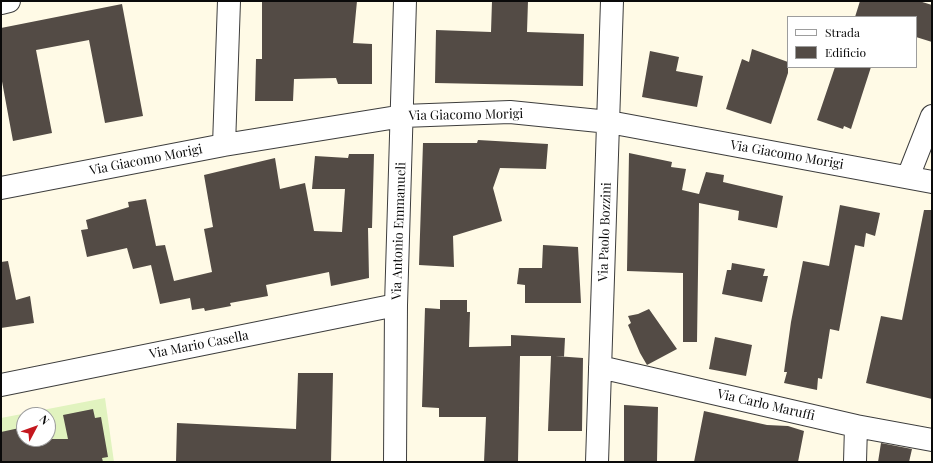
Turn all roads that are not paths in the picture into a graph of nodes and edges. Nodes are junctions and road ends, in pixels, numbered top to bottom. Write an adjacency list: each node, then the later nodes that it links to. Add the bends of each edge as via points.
1 (9, 1): 5 (street)
2 (229, 1): 9 (street)
3 (405, 1): 6 (street, Via Antonio Emmanueli)
4 (612, 1): 8 (street, Via Paolo Bozzini)
5 (1, 2)
6 (403, 116): 8 (street, Via Giacomo Morigi, via 510,112); 9 (street, Via Giacomo Morigi); 13 (street, Via Antonio Emmanueli)
7 (932, 116): 10 (street)
8 (609, 122): 10 (street, Via Giacomo Morigi); 14 (street, Via Paolo Bozzini)
9 (224, 145): 12 (street, Via Giacomo Morigi)
10 (908, 177): 11 (street, Via Giacomo Morigi)
11 (932, 182)
12 (1, 188)
13 (396, 305): 15 (street, Via Mario Casella); 18 (street, Via Antonio Emmanueli)
14 (600, 367): 16 (street, Via Carlo Maruffi); 19 (street, Via Paolo Bozzini)
15 (1, 385)
16 (856, 426): 17 (street, Via Carlo Maruffi); 20 (street)
17 (932, 440)
18 (395, 462)
19 (597, 462)
20 (856, 462)

